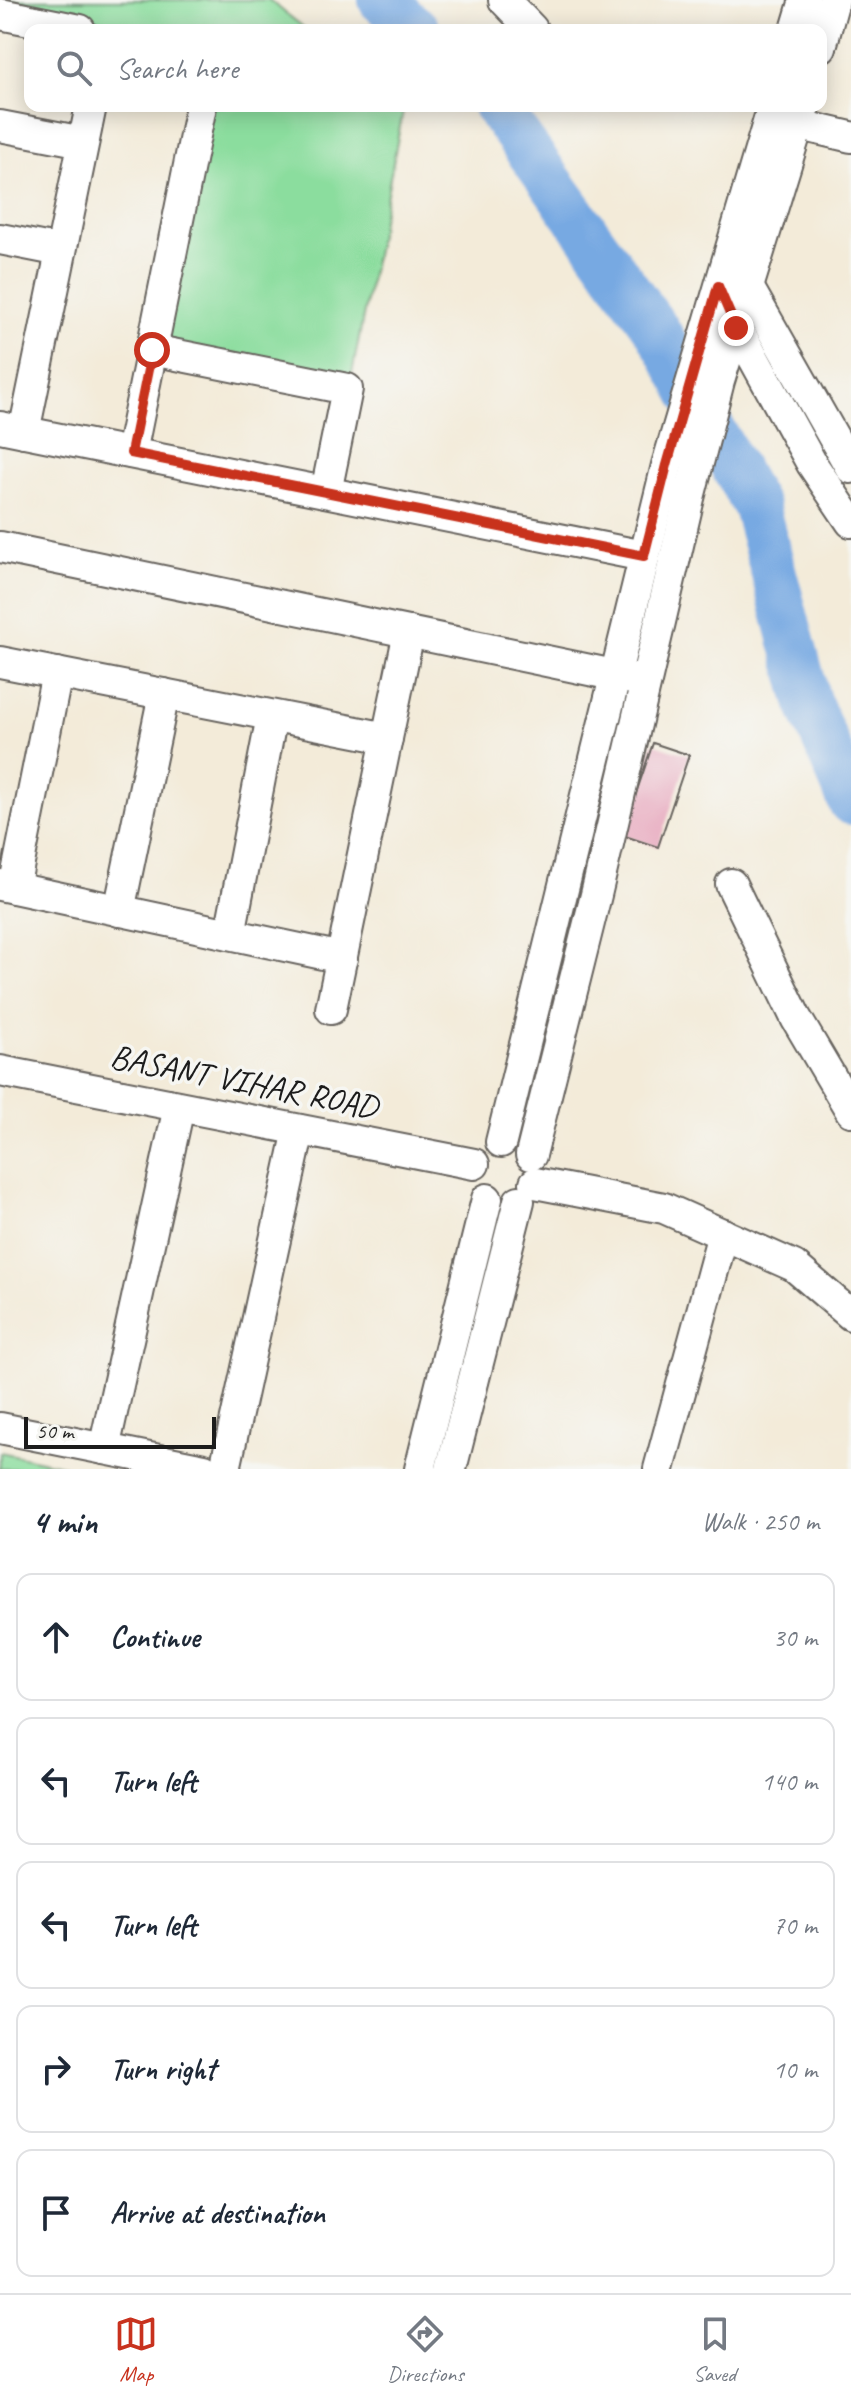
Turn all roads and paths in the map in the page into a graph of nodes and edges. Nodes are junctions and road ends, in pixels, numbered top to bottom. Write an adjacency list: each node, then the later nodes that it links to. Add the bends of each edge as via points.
1 (504, 0): 6 (street)
2 (805, 0): 7 (street)
3 (834, 0): 8 (street)
4 (0, 14): 5 (street)
5 (50, 24)
6 (527, 24)
7 (798, 24)
8 (827, 25)
9 (90, 112): 15 (street)
10 (200, 112): 21 (street)
11 (771, 112): 12 (street); 18 (street)
12 (801, 115): 14 (street); 19 (street)
13 (0, 126): 15 (street)
14 (851, 137)
15 (83, 142): 17 (street)
16 (0, 239): 17 (street)
17 (61, 251): 22 (street)
18 (718, 286): 19 (street); 20 (street); 28 (street)
19 (748, 287): 20 (street); 24 (street)
20 (736, 328): 26 (street); 33 (street)
21 (152, 350): 23 (street); 25 (street, via 347,389)
22 (12, 429): 23 (street)
23 (131, 453): 25 (street)
24 (851, 468)
25 (326, 492): 28 (street)
26 (851, 522)
27 (0, 547): 29 (street)
28 (644, 556): 32 (street)
29 (409, 632): 32 (street); 36 (street)
30 (0, 662): 31 (street)
31 (57, 673): 34 (street); 38 (street)
32 (614, 675): 33 (street); 47 (street)
33 (646, 682): 49 (street)
34 (164, 694): 35 (street); 39 (street)
35 (272, 716): 36 (street); 40 (street)
36 (387, 738): 41 (street)
37 (731, 884): 45 (street, via 796,1018)
38 (7, 887): 39 (street)
39 (119, 911): 40 (street)
40 (230, 934): 41 (street)
41 (342, 958): 42 (street)
42 (331, 1009)
43 (0, 1071): 44 (street, BASANT VIHAR ROAD)
44 (179, 1107): 46 (street, BASANT VIHAR ROAD); 54 (street)
45 (851, 1111)
46 (299, 1130): 48 (street, BASANT VIHAR ROAD); 56 (street)
47 (501, 1142): 48 (street, via 487,1146); 49 (street, via 526,1148)
48 (474, 1164): 50 (street, via 477,1188)
49 (528, 1180): 50 (street, via 503,1205); 51 (street, via 664,1208); 58 (street)
50 (487, 1199): 57 (street)
51 (723, 1234): 52 (street, via 794,1266); 59 (street)
52 (845, 1301)
53 (0, 1428): 54 (street)
54 (104, 1449): 55 (street)
55 (204, 1469)
56 (225, 1469)
57 (420, 1469)
58 (451, 1469)
59 (659, 1469)

